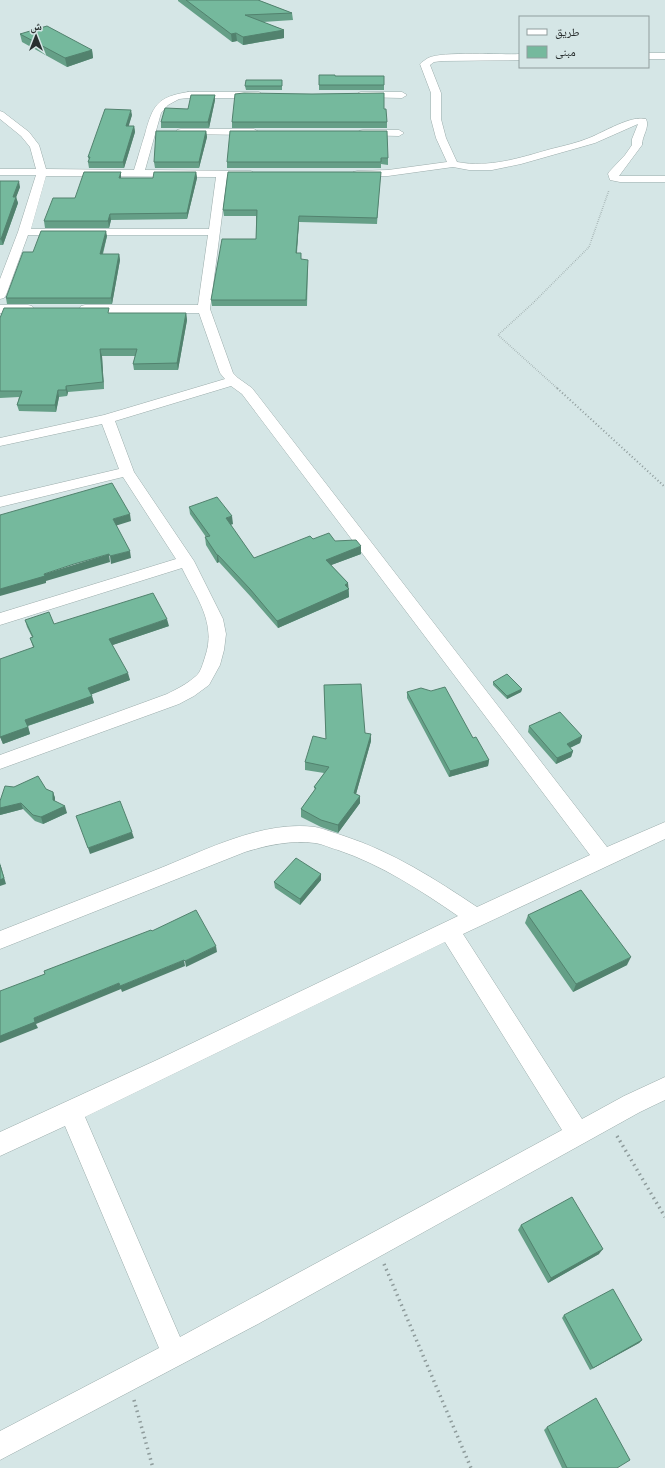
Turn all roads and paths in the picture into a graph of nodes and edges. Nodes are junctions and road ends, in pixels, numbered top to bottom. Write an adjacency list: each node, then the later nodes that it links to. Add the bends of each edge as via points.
1 (649, 56): 2 (street)
2 (665, 56)
3 (519, 57): 12 (street, via 442,58 425,64 436,93 436,119 441,138)
4 (267, 95): 15 (street, via 188,95 176,97 165,103 156,112 154,132)
5 (355, 95): 6 (street)
6 (402, 96)
7 (0, 114): 14 (street, via 25,134 35,147)
8 (174, 132): 9 (street)
9 (267, 132)
10 (353, 132): 11 (street)
11 (399, 133)
12 (453, 164): 18 (street, via 388,174); 19 (street, via 492,167 517,162 591,141 637,121 643,122 637,145 613,174)
13 (0, 172): 14 (street)
14 (42, 172): 15 (street); 21 (street)
15 (139, 172): 16 (street)
16 (222, 174): 17 (street); 22 (street)
17 (262, 174)
18 (348, 174)
19 (614, 178): 20 (street); 32 (path, via 589,246 498,335)
20 (665, 179)
21 (24, 232): 22 (street); 23 (street)
22 (215, 232): 27 (street)
23 (0, 295)
24 (0, 309): 25 (street)
25 (39, 309)
26 (71, 309): 27 (street)
27 (204, 310): 28 (street, via 227,373)
28 (233, 381): 29 (street); 38 (street, via 252,397)
29 (107, 419): 30 (street); 31 (street)
30 (0, 442)
31 (127, 472): 33 (street); 34 (street)
32 (665, 487)
33 (0, 502)
34 (186, 561): 35 (street); 36 (street, via 215,619 218,634 216,650 203,680 173,699)
35 (0, 619)
36 (0, 762)
37 (665, 830): 38 (street)
38 (603, 857): 39 (street)
39 (475, 917): 40 (street); 41 (street, via 416,877 384,860 349,845 312,835 285,834 241,844)
40 (449, 930): 43 (street); 45 (street)
41 (0, 940)
42 (665, 1088): 44 (street)
43 (71, 1112): 46 (street); 49 (street)
44 (606, 1119): 45 (street); 47 (path)
45 (578, 1134): 48 (street)
46 (0, 1144)
47 (665, 1217)
48 (376, 1245): 49 (street); 53 (path)
49 (174, 1354): 50 (street)
50 (128, 1379): 51 (street); 52 (path)
51 (0, 1446)
52 (153, 1468)
53 (471, 1468)

